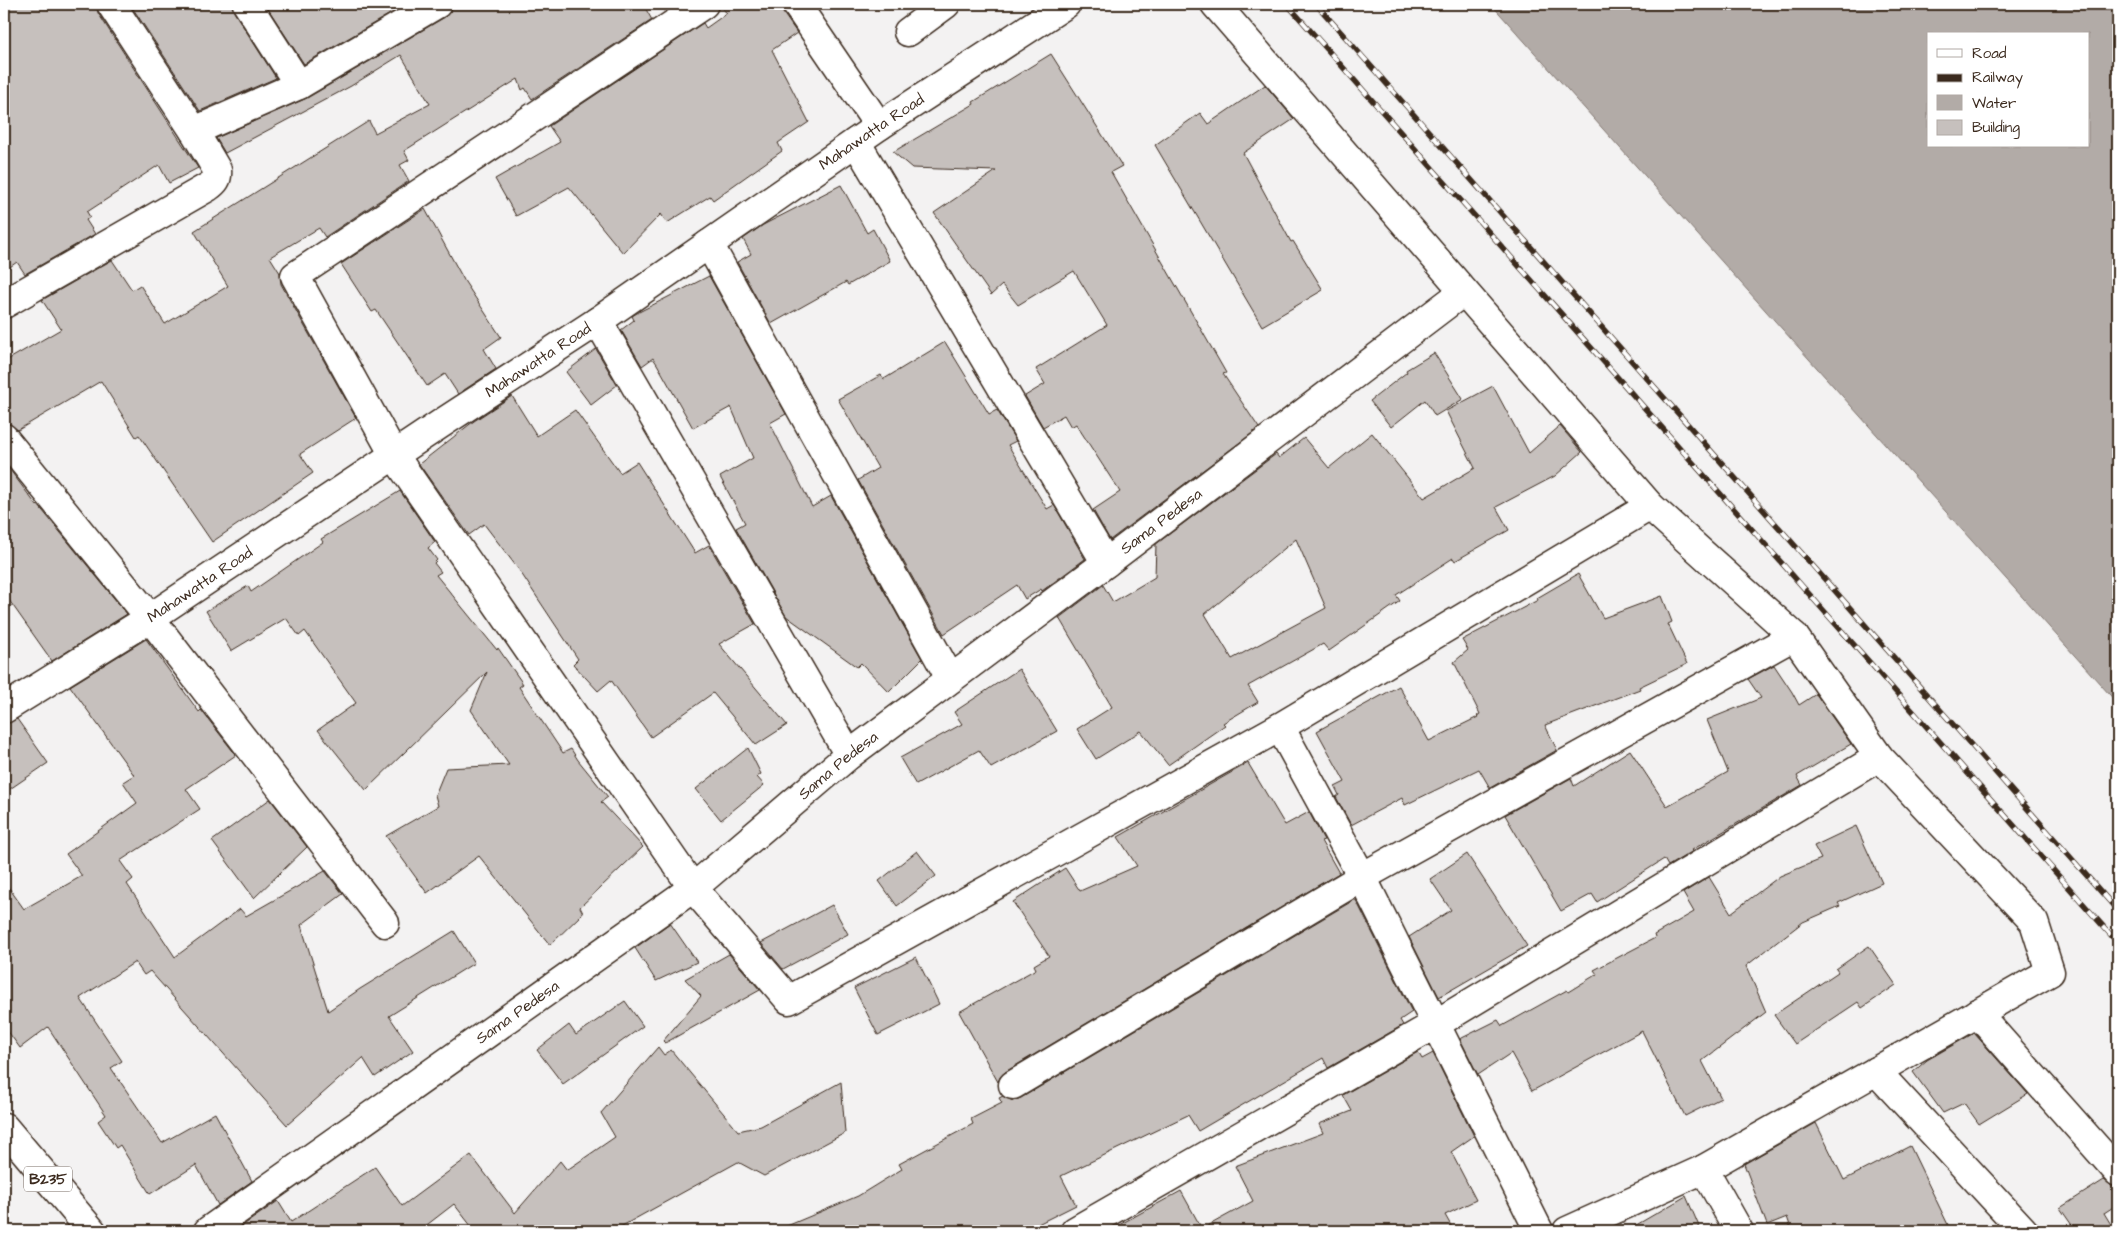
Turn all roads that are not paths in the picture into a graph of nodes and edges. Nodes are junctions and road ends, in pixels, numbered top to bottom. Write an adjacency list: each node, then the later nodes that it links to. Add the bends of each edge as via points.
1 (111, 4): 12 (street)
2 (248, 4): 10 (street)
3 (437, 4): 10 (street)
4 (704, 4): 19 (street, via 295,276)
5 (796, 4): 11 (street)
6 (946, 4): 9 (street)
7 (1065, 4): 11 (street, Mahawatta Road)
8 (1215, 4): 15 (street)
9 (908, 32)
10 (299, 85): 12 (street)
11 (879, 126): 13 (street, Mahawatta Road)
12 (194, 131): 16 (street, via 217,170 215,182)
13 (856, 142): 14 (street, Mahawatta Road); 21 (street)
14 (709, 244): 17 (street, Mahawatta Road); 24 (street)
15 (1463, 292): 20 (street); 21 (street, Sama Pedesa)
16 (4, 304)
17 (598, 321): 19 (street, Mahawatta Road); 27 (street)
18 (4, 438): 22 (street)
19 (394, 455): 22 (street, Mahawatta Road); 30 (street)
20 (1650, 506): 23 (street); 26 (street)
21 (1106, 564): 24 (street, Sama Pedesa)
22 (150, 618): 25 (street, Mahawatta Road); 31 (street)
23 (1794, 636): 28 (street); 29 (street)
24 (950, 678): 27 (street, Sama Pedesa)
25 (4, 710)
26 (1280, 727): 29 (street); 30 (street, via 789,1000)
27 (849, 755): 30 (street, Sama Pedesa)
28 (1879, 758): 32 (street, via 2034,922 2050,972); 33 (street)
29 (1362, 878): 33 (street); 35 (street)
30 (693, 888): 40 (street, Sama Pedesa)
31 (385, 923)
32 (1977, 1013): 34 (street); 38 (street)
33 (1434, 1025): 41 (street); 42 (street)
34 (1876, 1071): 37 (street); 45 (street)
35 (1013, 1085)
36 (4, 1127): 39 (street, B235)
37 (1704, 1169): 43 (street); 44 (street)
38 (2118, 1172)
39 (92, 1231)
40 (208, 1231)
41 (1075, 1231)
42 (1540, 1231)
43 (1567, 1231)
44 (1739, 1231)
45 (2024, 1231)

